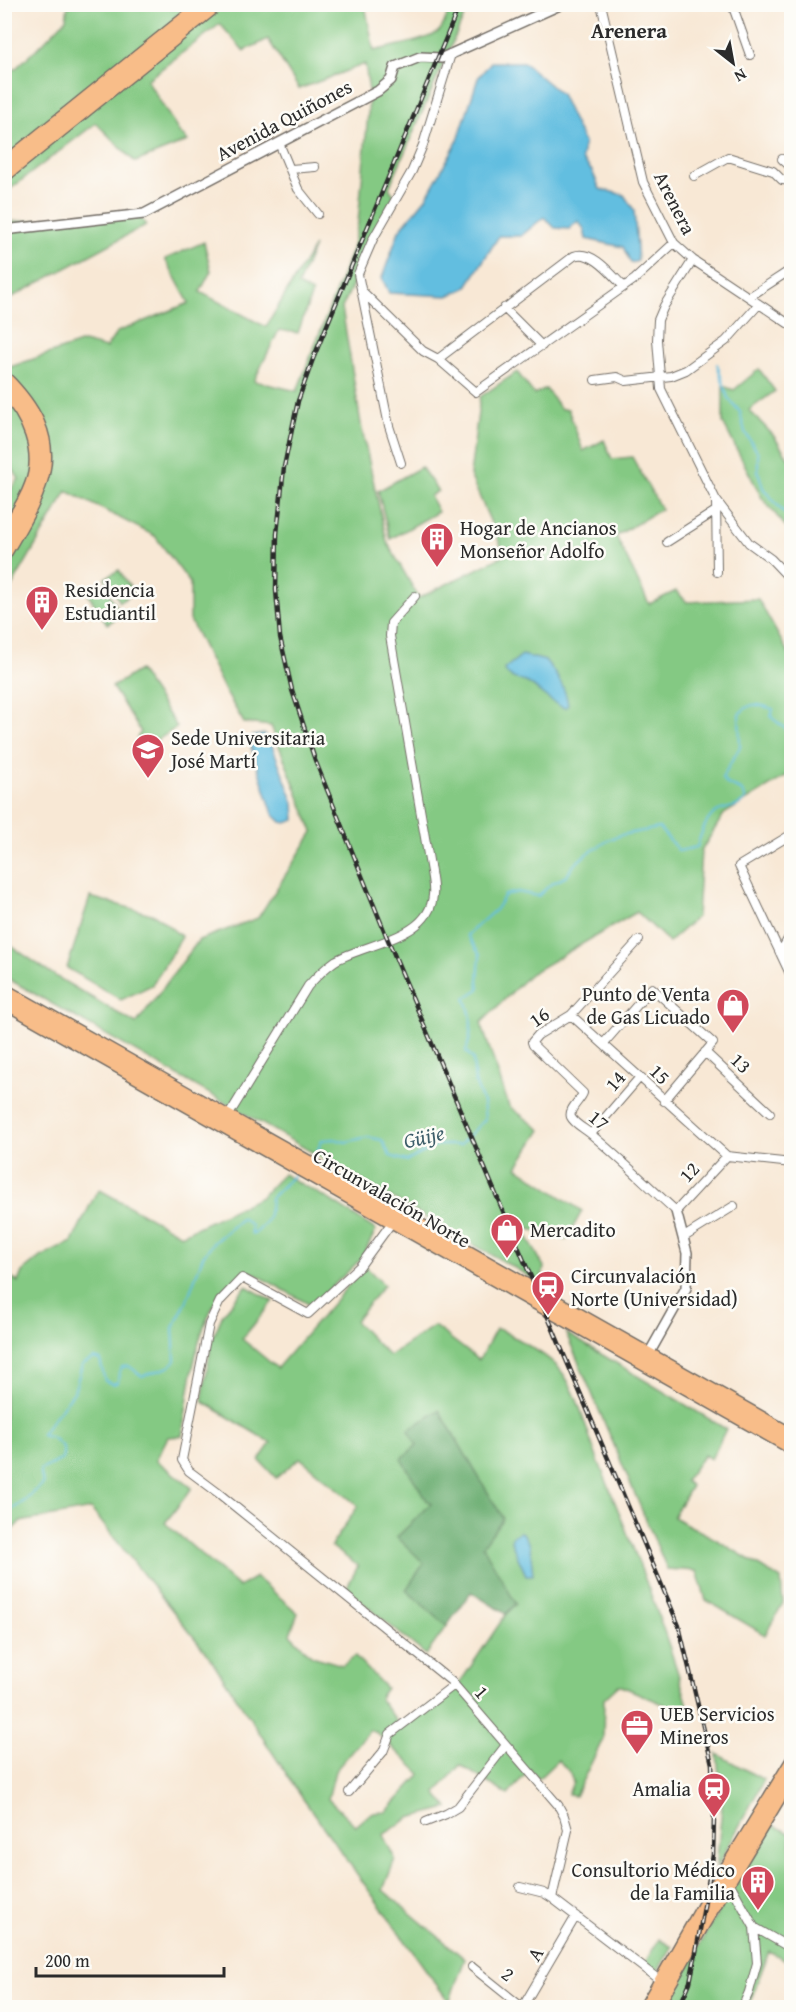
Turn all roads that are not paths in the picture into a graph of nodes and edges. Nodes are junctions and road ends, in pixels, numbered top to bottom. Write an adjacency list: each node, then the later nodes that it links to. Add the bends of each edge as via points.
1 (203, 4): 10 (main road)
2 (218, 4): 14 (main road)
3 (562, 4): 6 (street, Avenida Quiñones)
4 (601, 4): 19 (street, Arenera, via 643,182)
5 (732, 4): 7 (street)
6 (451, 54): 8 (street, Avenida Quiñones, via 437,59 420,57 395,67 391,80 378,92); 23 (street, via 423,146 361,263)
7 (750, 55)
8 (279, 143): 13 (street); 18 (street, Avenida Quiñones, via 144,214)
9 (782, 159): 12 (street)
10 (4, 164)
11 (315, 167): 13 (street)
12 (792, 168)
13 (291, 169): 17 (street, via 298,189)
14 (4, 176)
15 (694, 176): 16 (street, via 728,157)
16 (792, 181)
17 (318, 214)
18 (4, 230)
19 (674, 243): 20 (street, Arenera); 22 (street)
20 (693, 260): 24 (street, Arenera); 31 (street, via 658,320)
21 (792, 269): 24 (street)
22 (624, 287): 26 (street, via 602,265 580,254); 28 (street)
23 (361, 290): 29 (street, via 423,351); 34 (street, via 389,426)
24 (749, 297): 25 (street, Arenera)
25 (759, 304): 27 (street, Arenera); 31 (street, via 726,341 686,370)
26 (504, 308): 28 (street); 29 (street)
27 (792, 326)
28 (542, 346): 29 (street, via 476,392)
29 (438, 359)
30 (4, 377): 39 (main road, via 32,411 45,441 45,459 43,482 32,508)
31 (659, 377): 32 (street); 35 (street, via 661,389)
32 (595, 380)
33 (4, 391): 37 (main road, via 17,404 30,428 36,460 24,502)
34 (401, 463)
35 (716, 500): 36 (street); 41 (street, via 749,543)
36 (714, 512): 38 (street); 40 (street)
37 (4, 534)
38 (667, 542)
39 (4, 555)
40 (717, 572)
41 (792, 581)
42 (415, 596): 57 (street, via 391,622 390,636 432,872 430,907 415,927 337,960 320,973 308,986)
43 (792, 834): 46 (street, via 739,866)
44 (792, 932): 46 (street)
45 (639, 940): 50 (street, 16)
46 (780, 953): 47 (street)
47 (792, 978)
48 (4, 990): 57 (main road, Circunvalación Norte)
49 (4, 1002): 57 (main road, Circunvalación Norte)
50 (571, 1015): 51 (street, 15); 52 (street, 16, via 538,1035 532,1042)
51 (604, 1043): 53 (street, 13, via 652,988 713,1043); 54 (street, 15)
52 (535, 1048): 58 (street, 17, via 583,1093 571,1116)
53 (705, 1052): 55 (street); 56 (street, 13)
54 (640, 1077): 55 (street, 15); 58 (street, 14)
55 (664, 1101): 59 (street, 15)
56 (770, 1113)
57 (226, 1120): 63 (main road, Circunvalación Norte)
58 (591, 1134): 62 (street, 17)
59 (727, 1155): 60 (street); 62 (street, 12)
60 (792, 1163)
61 (734, 1206): 64 (street)
62 (676, 1211): 64 (street)
63 (396, 1217): 65 (main road, Circunvalación Norte); 68 (street, 1, via 360,1266 308,1314 242,1278 220,1300 209,1324 182,1460 189,1471)
64 (684, 1237): 65 (street, via 686,1288)
65 (646, 1359): 66 (main road, Circunvalación Norte); 67 (main road, Circunvalación Norte)
66 (792, 1435)
67 (792, 1448)
68 (454, 1685): 69 (street, 1); 72 (street, via 390,1734 383,1752)
69 (506, 1745): 73 (street, via 458,1807); 76 (street, 1, via 564,1816 567,1830)
70 (792, 1761): 74 (main road)
71 (792, 1777): 74 (main road)
72 (349, 1792)
73 (426, 1822)
74 (727, 1877): 78 (street); 81 (main road)
75 (520, 1887): 76 (street)
76 (552, 1898): 77 (street)
77 (576, 1916): 81 (street); 82 (street, A)
78 (754, 1927): 79 (street); 85 (street, via 757,1963)
79 (792, 1949)
80 (472, 1967): 82 (street, 2)
81 (664, 1983): 83 (main road); 84 (main road)
82 (522, 2007)
83 (645, 2007)
84 (656, 2007)
85 (742, 2007)

